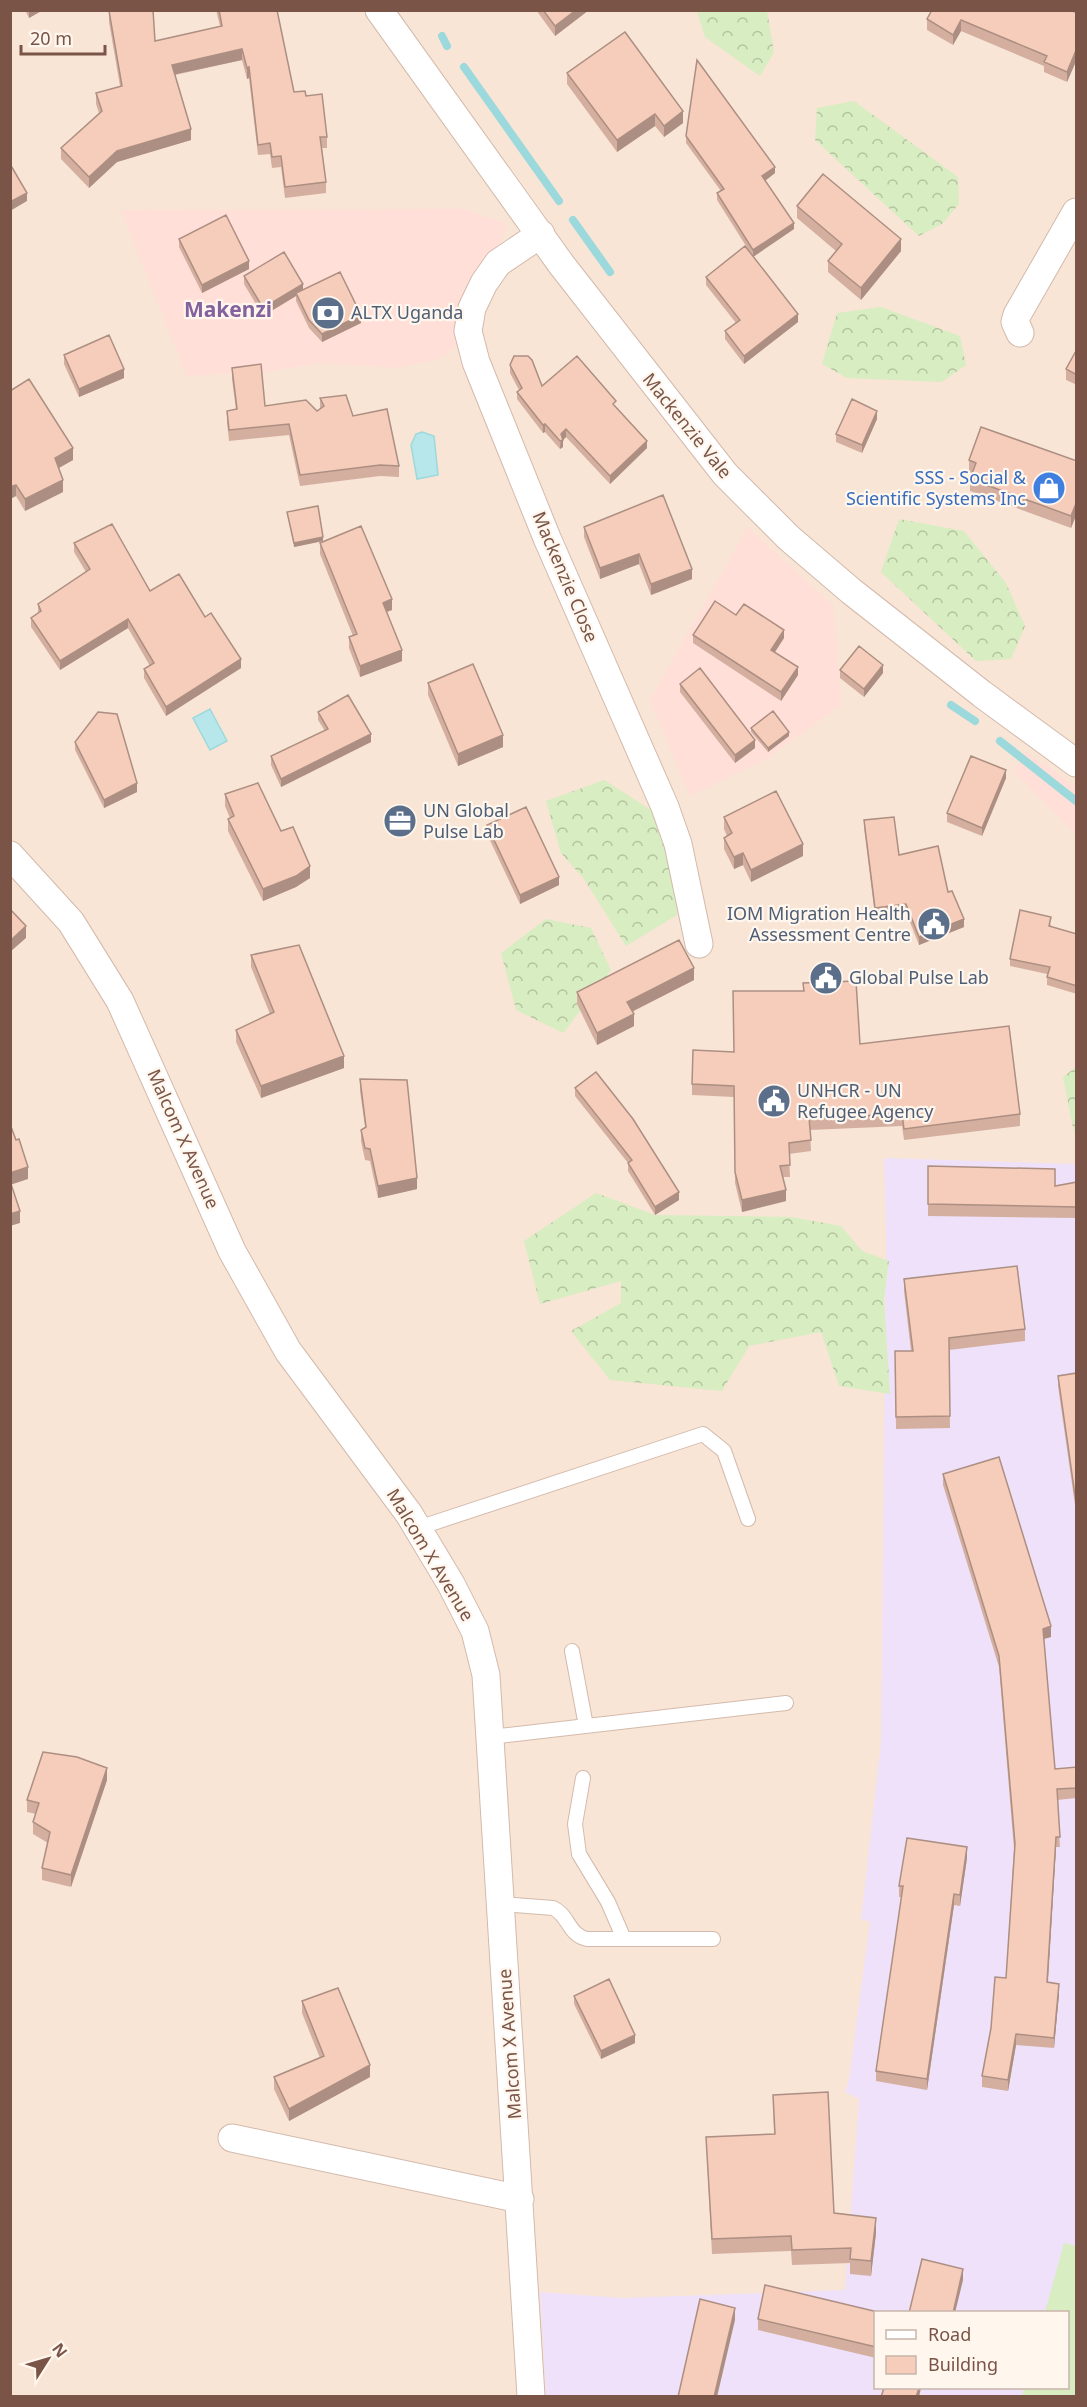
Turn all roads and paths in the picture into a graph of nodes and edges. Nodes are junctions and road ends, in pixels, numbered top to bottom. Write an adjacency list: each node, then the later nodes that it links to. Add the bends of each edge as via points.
1 (379, 10): 3 (street, Mackenzie Vale)
2 (1077, 212): 4 (street, via 1017,315)
3 (541, 234): 5 (street, Mackenzie Vale, via 678,418 725,474 789,538 982,694); 7 (street, Mackenzie Close, via 498,263 472,308 468,331 476,362 547,538 665,807 678,844)
4 (1020, 333)
5 (1077, 763)
6 (10, 855): 9 (street, Malcom X Avenue, via 71,922 120,1001 232,1251 288,1351)
7 (699, 944)
8 (748, 1519): 9 (lane, via 724,1451 703,1434)
9 (418, 1528): 13 (street, Malcom X Avenue, via 476,1631 486,1675)
10 (573, 1651): 12 (lane)
11 (786, 1703): 12 (lane)
12 (586, 1726): 13 (lane)
13 (490, 1737): 15 (street, Malcom X Avenue)
14 (583, 1778): 16 (lane, via 575,1824 579,1854 608,1902)
15 (501, 1904): 16 (lane, via 553,1908 560,1911 580,1937); 19 (street, Malcom X Avenue)
16 (624, 1939): 17 (lane)
17 (713, 1939)
18 (232, 2138): 19 (street)
19 (520, 2199): 20 (street, Malcom X Avenue)
20 (531, 2397)

